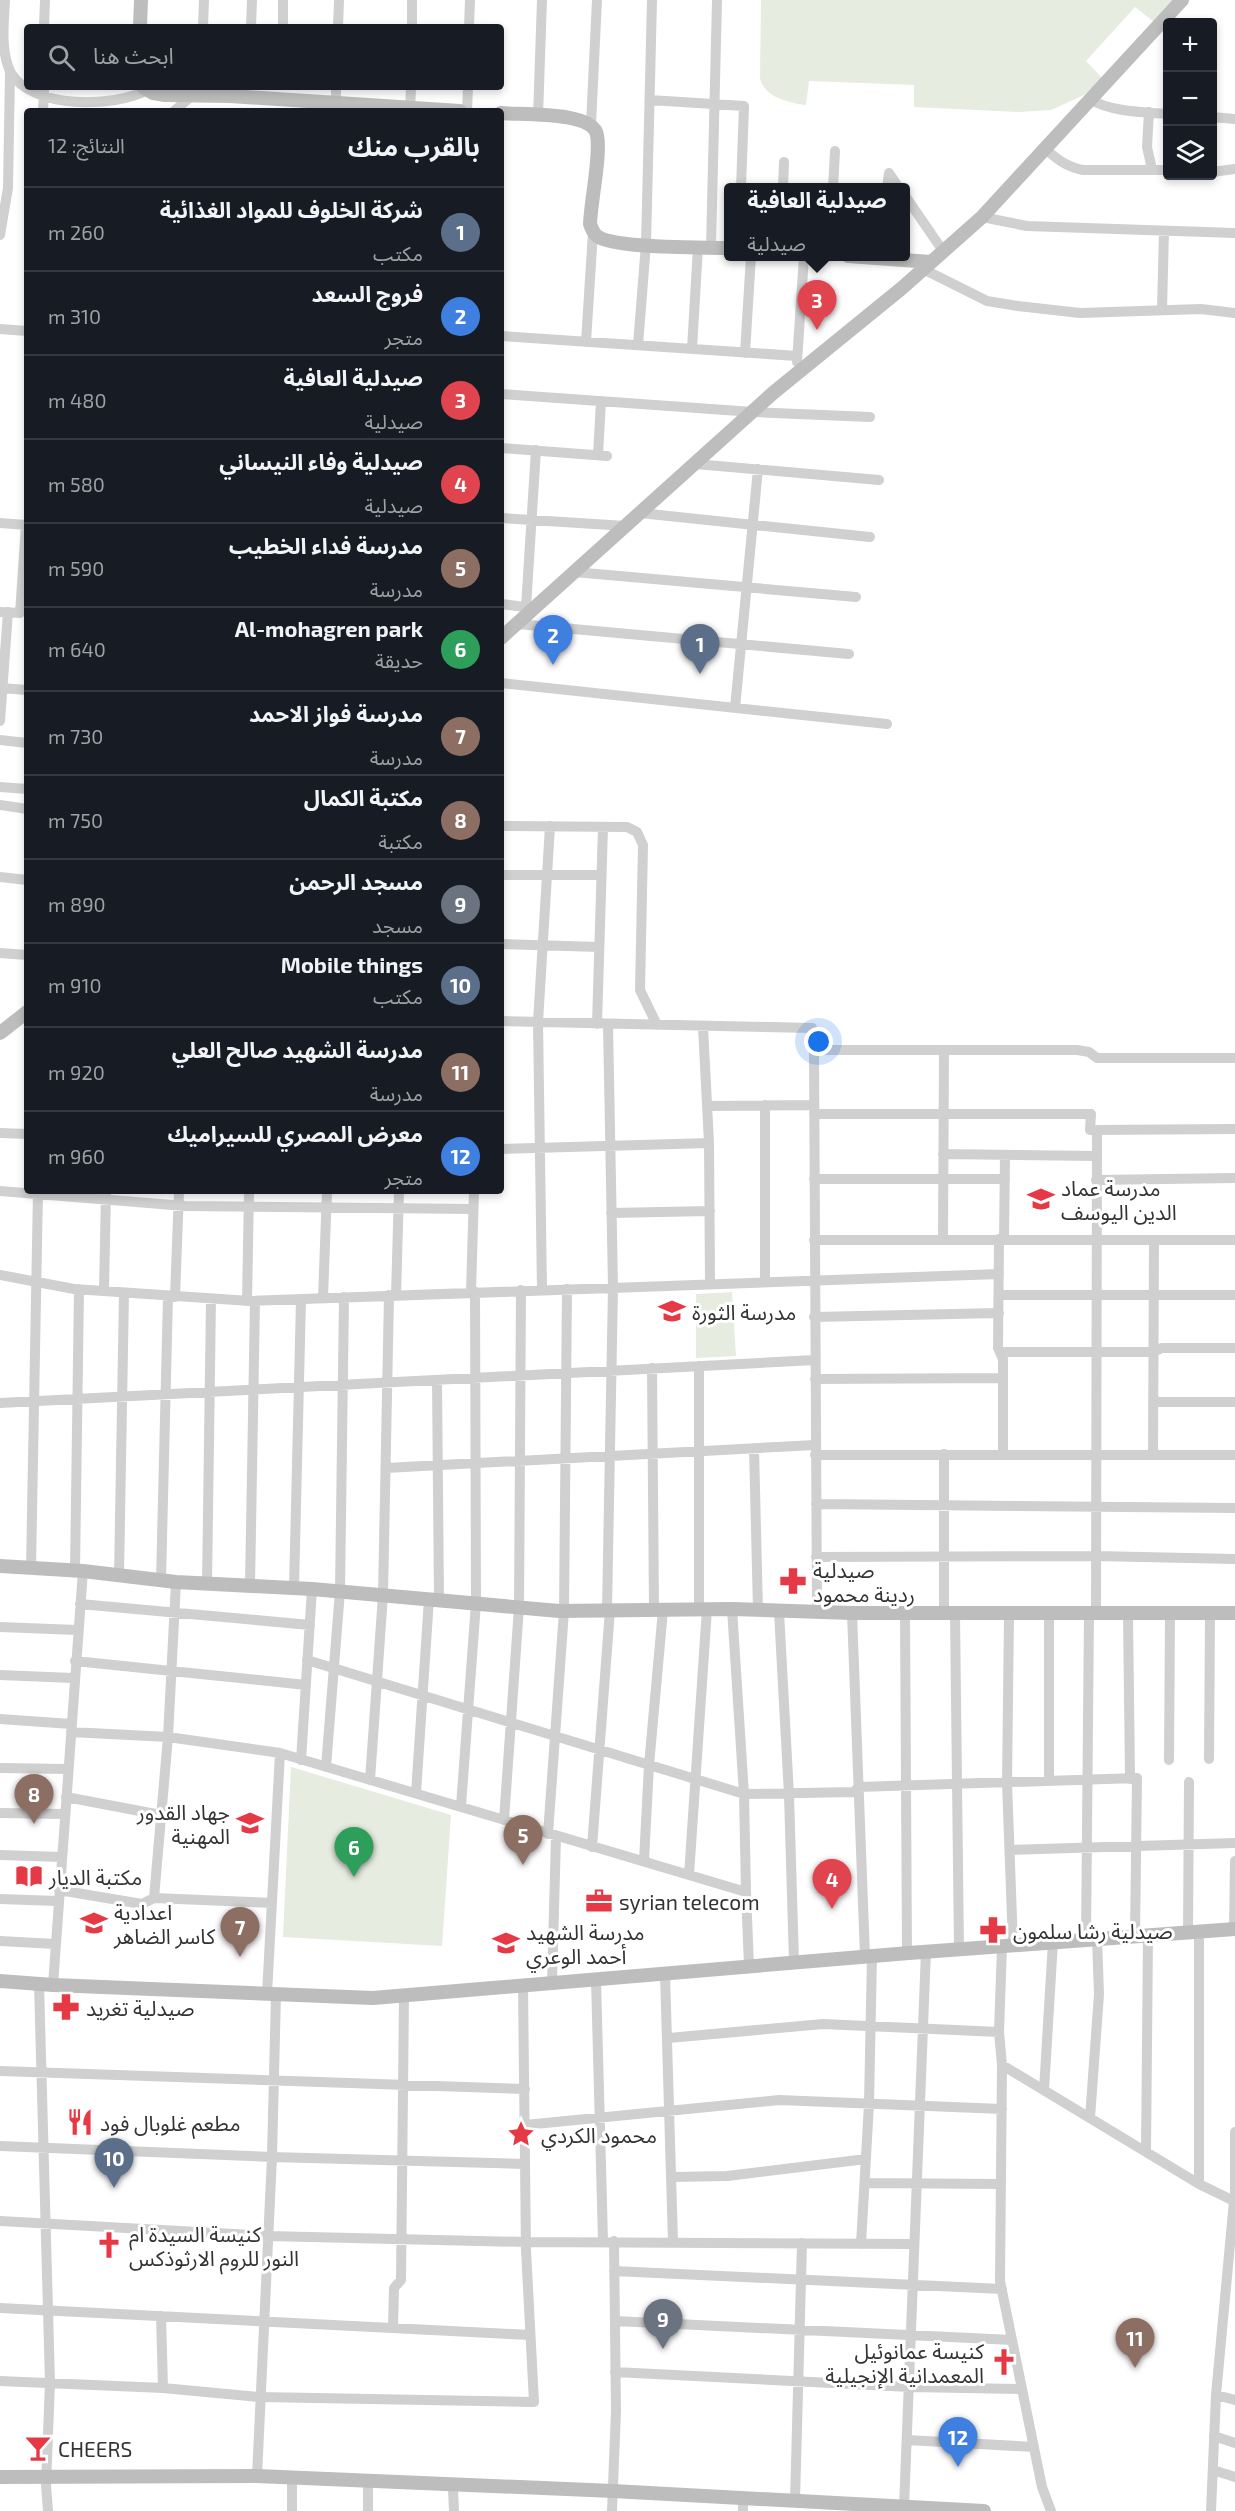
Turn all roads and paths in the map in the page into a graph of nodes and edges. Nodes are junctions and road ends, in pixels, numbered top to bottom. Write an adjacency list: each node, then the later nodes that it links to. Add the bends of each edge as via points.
1 (5, 0): 23 (street, via 4,54)
2 (45, 0): 15 (street)
3 (141, 0): 16 (street)
4 (204, 0): 17 (street)
5 (252, 0): 18 (street)
6 (283, 0): 19 (street)
7 (339, 0): 20 (street)
8 (412, 0): 21 (street)
9 (470, 0): 22 (street)
10 (542, 0): 49 (street)
11 (597, 0): 52 (street)
12 (652, 0): 36 (street)
13 (717, 0): 38 (street)
14 (1182, 0): 35 (street)
15 (44, 24)
16 (140, 24)
17 (203, 24)
18 (251, 24)
19 (283, 24)
20 (338, 24)
21 (412, 24)
22 (469, 24)
23 (10, 72): 24 (street); 70 (street, via 8,188)
24 (24, 86)
25 (141, 90): 34 (street)
26 (151, 90): 31 (street, via 165,95)
27 (336, 90): 37 (street)
28 (411, 90): 44 (street)
29 (468, 90): 45 (street)
30 (44, 91): 39 (street); 40 (street)
31 (200, 92): 32 (street); 42 (street)
32 (250, 92): 33 (street)
33 (282, 93): 37 (street)
34 (125, 98): 39 (street); 41 (street)
35 (1089, 99): 46 (street, via 1099,105); 53 (street)
36 (650, 100): 38 (street); 71 (street)
37 (336, 103): 43 (street)
38 (714, 104): 60 (street, via 744,106); 72 (street)
39 (73, 106)
40 (44, 108)
41 (125, 108)
42 (178, 108)
43 (389, 108)
44 (410, 108)
45 (467, 108)
46 (1149, 112): 48 (street); 56 (street, via 1147,147)
47 (504, 113): 49 (street)
48 (1163, 114)
49 (538, 116): 52 (street, via 573,118)
50 (1217, 118): 51 (street)
51 (1235, 120)
52 (591, 124): 68 (street, via 597,133)
53 (1044, 148): 56 (street, via 1070,168); 66 (street)
54 (835, 151): 62 (street)
55 (784, 162): 61 (street)
56 (1152, 169): 58 (street)
57 (1235, 169): 59 (street)
58 (1163, 170)
59 (1217, 171)
60 (741, 183)
61 (783, 183)
62 (833, 183)
63 (887, 183): 64 (street, via 888,173)
64 (895, 183)
65 (910, 203): 74 (street)
66 (982, 217): 67 (street, via 1027,226); 74 (street)
67 (1164, 231): 69 (street); 79 (street)
68 (593, 232): 71 (street, via 607,241); 84 (street)
69 (1235, 232)
70 (0, 235)
71 (646, 244): 72 (street); 85 (street)
72 (704, 247): 73 (street); 86 (street)
73 (724, 249)
74 (944, 251): 78 (street)
75 (751, 261): 87 (street)
76 (804, 261): 88 (street)
77 (900, 261): 78 (street)
78 (927, 266): 79 (street, via 987,301 1080,313); 89 (street)
79 (1162, 310): 80 (street)
80 (1235, 313)
81 (0, 329): 82 (street)
82 (24, 331)
83 (504, 336): 84 (street)
84 (586, 342): 85 (street)
85 (639, 345): 86 (street)
86 (692, 349): 87 (street)
87 (745, 352): 88 (street)
88 (797, 356): 89 (street)
89 (796, 374): 92 (street)
90 (504, 394): 91 (street)
91 (601, 401): 92 (street); 95 (street, via 602,455)
92 (753, 412): 93 (street); 96 (street)
93 (870, 417)
94 (504, 448): 95 (street)
95 (536, 450): 101 (street)
96 (695, 464): 97 (street); 99 (street)
97 (758, 469): 98 (street); 104 (street)
98 (879, 480)
99 (640, 513): 104 (street); 105 (street)
100 (504, 518): 101 (street)
101 (532, 520): 105 (street); 112 (street)
102 (0, 523): 103 (street)
103 (24, 525)
104 (752, 525): 106 (street); 109 (street)
105 (626, 526): 107 (street)
106 (870, 537)
107 (574, 572): 109 (street); 112 (street)
108 (24, 579): 113 (street, via 20,613)
109 (746, 588): 110 (street); 116 (street)
110 (856, 597)
111 (504, 604): 112 (street)
112 (530, 608): 114 (street)
113 (4, 612): 118 (street)
114 (518, 624): 115 (street); 116 (street)
115 (504, 636)
116 (741, 644): 117 (street); 122 (street)
117 (849, 654)
118 (2, 671): 120 (street)
119 (504, 683): 122 (street)
120 (2, 688): 121 (street); 123 (street)
121 (24, 690)
122 (735, 708): 124 (street)
123 (0, 719)
124 (887, 724)
125 (0, 740): 126 (street)
126 (24, 742)
127 (0, 787): 128 (street)
128 (24, 789)
129 (0, 806): 130 (street)
130 (24, 809)
131 (504, 826): 132 (street)
132 (550, 826): 133 (street); 135 (street)
133 (603, 827): 136 (street); 149 (street, via 633,829 643,845 640,990)
134 (504, 875): 135 (street)
135 (547, 875): 136 (street); 140 (street)
136 (601, 875): 141 (street)
137 (0, 877): 138 (street)
138 (24, 880)
139 (504, 944): 140 (street)
140 (543, 945): 141 (street); 146 (street)
141 (599, 947): 147 (street)
142 (0, 953): 143 (street)
143 (24, 955)
144 (24, 1014): 151 (street)
145 (504, 1021): 146 (street)
146 (538, 1022): 147 (street); 165 (street)
147 (597, 1024): 148 (street)
148 (608, 1024): 149 (street); 164 (street)
149 (657, 1025): 150 (street)
150 (703, 1027): 152 (street, via 812,1028); 156 (street)
151 (0, 1033)
152 (814, 1050): 153 (street); 157 (street)
153 (944, 1050): 154 (street, via 1077,1050 1097,1058); 158 (street)
154 (1235, 1058)
155 (765, 1105): 156 (street); 157 (street); 201 (street)
156 (707, 1106): 163 (street)
157 (814, 1109): 158 (street); 171 (street)
158 (944, 1114): 160 (street, via 1091,1114 1090,1130); 167 (street)
159 (1235, 1129): 160 (street)
160 (1097, 1130): 169 (street)
161 (0, 1132): 162 (street)
162 (24, 1134)
163 (709, 1143): 164 (street); 190 (street)
164 (610, 1146): 165 (street); 191 (street)
165 (539, 1148): 166 (street); 208 (street)
166 (504, 1149)
167 (943, 1154): 168 (street); 172 (street)
168 (1005, 1155): 169 (street); 173 (street)
169 (1096, 1156): 174 (street)
170 (1235, 1178): 174 (street)
171 (814, 1179): 172 (street); 193 (street)
172 (943, 1179): 173 (street); 194 (street)
173 (1005, 1179): 192 (street)
174 (1096, 1180): 195 (street)
175 (0, 1191): 176 (street)
176 (24, 1192)
177 (38, 1194): 202 (street)
178 (83, 1194): 184 (street)
179 (179, 1194): 185 (street)
180 (249, 1194): 186 (street)
181 (327, 1194): 187 (street)
182 (399, 1194): 188 (street)
183 (474, 1194): 189 (street)
184 (106, 1195): 185 (street); 209 (street)
185 (178, 1206): 186 (street); 217 (street)
186 (249, 1207): 187 (street); 222 (street)
187 (327, 1208): 188 (street); 219 (street)
188 (399, 1209): 189 (street); 212 (street)
189 (473, 1209): 210 (street)
190 (710, 1211): 191 (street); 203 (street)
191 (611, 1213): 204 (street)
192 (1002, 1239): 194 (street); 195 (street); 198 (street)
193 (814, 1240): 194 (street); 200 (street)
194 (943, 1240)
195 (1096, 1240): 196 (street); 214 (street)
196 (1154, 1240): 197 (street); 215 (street)
197 (1235, 1240)
198 (999, 1274): 200 (street); 213 (street)
199 (0, 1275): 202 (street)
200 (814, 1280): 201 (street); 224 (street)
201 (765, 1281): 203 (street)
202 (36, 1282): 206 (street); 247 (street)
203 (710, 1283): 204 (street)
204 (613, 1287): 205 (street); 232 (street)
205 (567, 1288): 208 (street); 233 (street)
206 (79, 1289): 209 (street); 246 (street)
207 (521, 1290): 208 (street); 210 (street); 234 (street)
208 (542, 1290)
209 (104, 1291): 211 (street)
210 (473, 1292): 212 (street); 235 (street)
211 (124, 1293): 217 (street); 245 (street)
212 (393, 1295): 218 (street); 239 (street)
213 (999, 1295): 214 (street); 223 (street)
214 (1096, 1295): 215 (street); 227 (street)
215 (1154, 1295): 216 (street); 228 (street)
216 (1235, 1295)
217 (171, 1296): 220 (street); 244 (street)
218 (344, 1297): 219 (street); 240 (street)
219 (323, 1298): 221 (street)
220 (211, 1299): 222 (street); 243 (street)
221 (301, 1299): 222 (street); 241 (street)
222 (251, 1301): 242 (street)
223 (999, 1313): 224 (street); 226 (street)
224 (814, 1317): 229 (street)
225 (1235, 1348): 228 (street, via 1162,1348)
226 (1000, 1352): 227 (street); 236 (street)
227 (1096, 1352): 228 (street); 257 (street)
228 (1154, 1352): 248 (street)
229 (815, 1360): 230 (street); 237 (street)
230 (699, 1366): 231 (street); 253 (street)
231 (651, 1368): 232 (street); 254 (street)
232 (611, 1370): 233 (street); 260 (street)
233 (566, 1373): 234 (street); 261 (street)
234 (521, 1375): 235 (street); 262 (street)
235 (476, 1378): 238 (street); 263 (street)
236 (1003, 1378): 237 (street); 256 (street)
237 (815, 1379): 252 (street)
238 (437, 1380): 239 (street); 264 (street)
239 (388, 1383): 240 (street); 265 (street)
240 (343, 1385): 241 (street); 284 (street)
241 (299, 1387): 242 (street); 282 (street)
242 (254, 1390): 243 (street); 281 (street)
243 (210, 1392): 244 (street); 280 (street)
244 (165, 1394): 245 (street); 278 (street)
245 (122, 1397): 246 (street); 277 (street)
246 (78, 1399): 247 (street); 276 (street)
247 (34, 1401): 250 (street); 275 (street)
248 (1153, 1402): 249 (street); 258 (street)
249 (1235, 1402)
250 (0, 1403)
251 (754, 1448): 252 (street); 253 (street); 294 (street)
252 (815, 1450): 255 (street); 266 (street)
253 (699, 1451): 254 (street); 290 (street)
254 (653, 1454): 260 (street); 293 (street)
255 (944, 1454): 256 (street); 267 (street)
256 (1003, 1454): 257 (street)
257 (1096, 1454): 258 (street); 268 (street)
258 (1153, 1455): 259 (street)
259 (1235, 1455)
260 (609, 1456): 261 (street); 292 (street)
261 (565, 1458): 262 (street); 295 (street)
262 (521, 1461): 263 (street); 289 (street)
263 (474, 1463): 264 (street); 287 (street)
264 (438, 1466): 265 (street); 286 (street)
265 (386, 1468): 285 (street)
266 (816, 1504): 267 (street); 272 (street)
267 (944, 1505): 268 (street); 270 (street)
268 (1096, 1506): 269 (street); 271 (street)
269 (1235, 1508)
270 (944, 1556): 271 (street); 272 (street); 303 (street)
271 (1096, 1556): 273 (street); 306 (street)
272 (816, 1557): 297 (street)
273 (1235, 1559)
274 (0, 1566): 275 (street)
275 (31, 1568): 276 (street)
276 (79, 1571): 277 (street); 288 (street)
277 (119, 1575): 278 (street)
278 (161, 1580): 279 (street)
279 (176, 1582): 280 (street); 298 (street)
280 (207, 1584): 281 (street)
281 (250, 1586): 282 (street)
282 (294, 1588): 283 (street)
283 (312, 1589): 284 (street); 309 (street)
284 (340, 1591): 285 (street); 314 (street)
285 (383, 1595): 286 (street); 318 (street)
286 (434, 1600): 287 (street); 320 (street)
287 (476, 1603): 289 (street); 321 (street)
288 (80, 1604): 298 (street); 311 (street)
289 (519, 1607): 295 (street); 323 (street)
290 (703, 1609): 291 (street); 293 (street); 338 (street)
291 (732, 1609): 294 (street); 347 (street)
292 (608, 1610): 293 (street); 295 (street); 327 (street)
293 (658, 1610): 332 (street)
294 (758, 1610): 296 (street)
295 (564, 1611): 325 (street)
296 (779, 1611): 297 (street); 348 (street)
297 (817, 1612): 299 (street)
298 (174, 1613): 309 (street); 315 (street)
299 (852, 1613): 300 (street); 345 (street)
300 (905, 1613): 303 (street); 344 (street)
301 (1210, 1613): 302 (street); 308 (street); 329 (street)
302 (1235, 1613)
303 (950, 1614): 304 (street); 343 (street)
304 (1010, 1614): 305 (street); 342 (street)
305 (1049, 1614): 306 (street); 340 (street)
306 (1092, 1614): 307 (street); 339 (street)
307 (1128, 1614): 308 (street); 336 (street)
308 (1170, 1614): 331 (street)
309 (309, 1625): 312 (street)
310 (0, 1626): 311 (street)
311 (77, 1630): 313 (street)
312 (307, 1660): 314 (street); 319 (street)
313 (75, 1661): 315 (street); 317 (street)
314 (333, 1668): 318 (street); 334 (street)
315 (171, 1671): 319 (street); 326 (street)
316 (0, 1675): 317 (street)
317 (73, 1678): 324 (street)
318 (377, 1681): 320 (street); 337 (street)
319 (306, 1685): 330 (street)
320 (422, 1695): 321 (street); 346 (street)
321 (467, 1709): 323 (street); 350 (street)
322 (0, 1719): 324 (street)
323 (512, 1723): 325 (street); 354 (street)
324 (71, 1728): 326 (street); 335 (street)
325 (555, 1736): 327 (street); 355 (street)
326 (168, 1737): 328 (street); 353 (street)
327 (598, 1749): 332 (street); 359 (street)
328 (280, 1754): 330 (street); 371 (street)
329 (1209, 1759)
330 (301, 1760): 334 (street)
331 (1170, 1760)
332 (649, 1765): 338 (street); 364 (street)
333 (0, 1767): 335 (street)
334 (326, 1767): 337 (street)
335 (68, 1769): 349 (street)
336 (1130, 1779): 339 (street); 358 (street, via 1137,1778)
337 (370, 1780): 346 (street)
338 (696, 1780): 347 (street); 366 (street)
339 (1088, 1780): 340 (street); 360 (street)
340 (1048, 1781): 342 (street)
341 (1189, 1782): 357 (street)
342 (1007, 1783): 343 (street); 361 (street)
343 (957, 1784): 344 (street); 380 (street)
344 (906, 1785): 345 (street); 382 (street)
345 (858, 1787): 348 (street, via 854,1792); 383 (street)
346 (416, 1793): 350 (street)
347 (744, 1794): 348 (street); 367 (street)
348 (789, 1795): 384 (street)
349 (66, 1797): 352 (street); 353 (street)
350 (461, 1806): 354 (street)
351 (0, 1813): 352 (street)
352 (65, 1814): 363 (street)
353 (161, 1815): 369 (street)
354 (504, 1820): 355 (street)
355 (552, 1835): 359 (street); 389 (street)
356 (1235, 1843): 357 (street)
357 (1189, 1844): 358 (street); 373 (street)
358 (1136, 1846): 360 (street); 374 (street)
359 (592, 1847): 364 (street)
360 (1087, 1847): 361 (street); 375 (street)
361 (1010, 1850): 379 (street)
362 (0, 1855): 363 (street)
363 (62, 1857): 368 (street)
364 (644, 1861): 366 (street)
365 (1235, 1861): 372 (street)
366 (689, 1875): 367 (street)
367 (746, 1892): 385 (street)
368 (58, 1896): 369 (street, via 141,1904); 370 (street); 378 (street)
369 (154, 1898): 371 (street)
370 (0, 1899)
371 (272, 1903): 392 (street)
372 (1234, 1929): 373 (street)
373 (1194, 1932): 374 (street); 424 (street)
374 (1142, 1936): 375 (street); 415 (street)
375 (1092, 1940): 377 (street); 410 (street, via 1100,1994)
376 (0, 1941): 378 (street)
377 (1053, 1942): 379 (street); 404 (street)
378 (55, 1944): 390 (street)
379 (1008, 1946): 380 (street); 396 (street)
380 (959, 1949): 381 (street)
381 (926, 1951): 382 (street); 395 (street)
382 (907, 1953): 383 (street)
383 (868, 1956): 384 (street); 394 (street)
384 (794, 1962): 385 (street)
385 (749, 1966): 386 (street)
386 (665, 1974): 387 (street); 397 (street)
387 (596, 1980): 389 (street); 409 (street)
388 (0, 1981): 390 (street)
389 (552, 1983): 391 (street)
390 (46, 1985): 392 (street); 400 (street)
391 (523, 1986): 393 (street); 403 (street)
392 (272, 1994): 393 (street); 401 (street)
393 (404, 1996): 402 (street)
394 (870, 2026): 395 (street); 397 (street, via 823,2024); 405 (street)
395 (923, 2028): 396 (street); 406 (street)
396 (999, 2031): 398 (street)
397 (669, 2038): 408 (street)
398 (1002, 2064): 404 (street); 407 (street)
399 (0, 2071): 400 (street)
400 (41, 2072): 401 (street); 414 (street)
401 (273, 2082): 402 (street); 416 (street)
402 (403, 2085): 403 (street); 418 (street)
403 (525, 2089): 411 (street)
404 (1044, 2090): 410 (street)
405 (868, 2104): 406 (street); 408 (street, via 779,2100); 417 (street)
406 (920, 2107): 407 (street); 421 (street)
407 (1002, 2109): 423 (street)
408 (670, 2111): 409 (street); 420 (street)
409 (600, 2118): 411 (street); 430 (street)
410 (1090, 2118): 415 (street)
411 (525, 2125): 419 (street)
412 (1235, 2132): 425 (street)
413 (0, 2146): 414 (street)
414 (43, 2148): 416 (street); 427 (street)
415 (1146, 2152): 424 (street)
416 (272, 2157): 418 (street); 428 (street)
417 (866, 2159): 420 (street, via 727,2176); 422 (street)
418 (402, 2160): 419 (street); 429 (street)
419 (525, 2164): 431 (street)
420 (672, 2177): 432 (street)
421 (916, 2182): 422 (street); 423 (street); 435 (street)
422 (865, 2183): 434 (street)
423 (1001, 2184): 440 (street)
424 (1199, 2184): 425 (street)
425 (1234, 2201): 436 (street)
426 (0, 2221): 427 (street)
427 (45, 2223): 428 (street); 442 (street)
428 (268, 2235): 429 (street); 445 (street)
429 (401, 2237): 431 (street); 448 (street, via 401,2280 394,2288)
430 (608, 2241): 431 (street); 432 (street); 437 (street)
431 (526, 2242): 450 (street)
432 (674, 2242): 433 (street)
433 (802, 2243): 434 (street); 438 (street)
434 (861, 2244): 435 (street)
435 (914, 2244): 439 (street)
436 (1232, 2267): 446 (street)
437 (614, 2271): 438 (street); 444 (street)
438 (802, 2279): 439 (street); 449 (street)
439 (914, 2285): 440 (street); 451 (street)
440 (1002, 2289): 452 (street)
441 (0, 2308): 442 (street)
442 (48, 2310): 443 (street); 456 (street)
443 (161, 2316): 445 (street); 458 (street)
444 (615, 2321): 449 (street); 453 (street)
445 (264, 2322): 448 (street); 461 (street)
446 (1223, 2324): 447 (street); 460 (street)
447 (1235, 2327)
448 (393, 2328): 450 (street)
449 (800, 2330): 451 (street); 454 (street)
450 (530, 2335): 461 (street, via 534,2402)
451 (912, 2335): 452 (street); 457 (street)
452 (1012, 2340): 459 (street)
453 (615, 2372): 454 (street); 476 (street)
454 (800, 2380): 457 (street); 477 (street)
455 (0, 2381): 456 (street)
456 (50, 2383): 458 (street); 471 (street)
457 (910, 2387): 459 (street); 464 (street)
458 (163, 2388): 461 (street)
459 (1022, 2389): 466 (street)
460 (1216, 2394): 462 (street); 463 (street)
461 (259, 2397): 468 (street)
462 (1235, 2400)
463 (1214, 2436): 465 (street); 467 (street)
464 (907, 2440): 466 (street); 478 (street)
465 (1235, 2443)
466 (1034, 2447): 486 (street)
467 (1213, 2470): 470 (street); 487 (street)
468 (257, 2476): 471 (street); 476 (street)
469 (0, 2477): 471 (street)
470 (1235, 2477)
471 (46, 2481): 472 (street); 473 (street); 480 (street)
472 (0, 2486)
473 (292, 2486): 474 (street); 481 (street)
474 (368, 2489): 475 (street); 482 (street)
475 (453, 2489): 476 (street); 483 (street)
476 (612, 2500): 477 (street); 479 (street)
477 (795, 2501): 478 (street)
478 (904, 2507): 485 (street)
479 (743, 2509): 484 (street)
480 (48, 2511)
481 (292, 2511)
482 (368, 2511)
483 (454, 2511)
484 (817, 2511)
485 (984, 2511)
486 (1051, 2511)
487 (1211, 2511)

